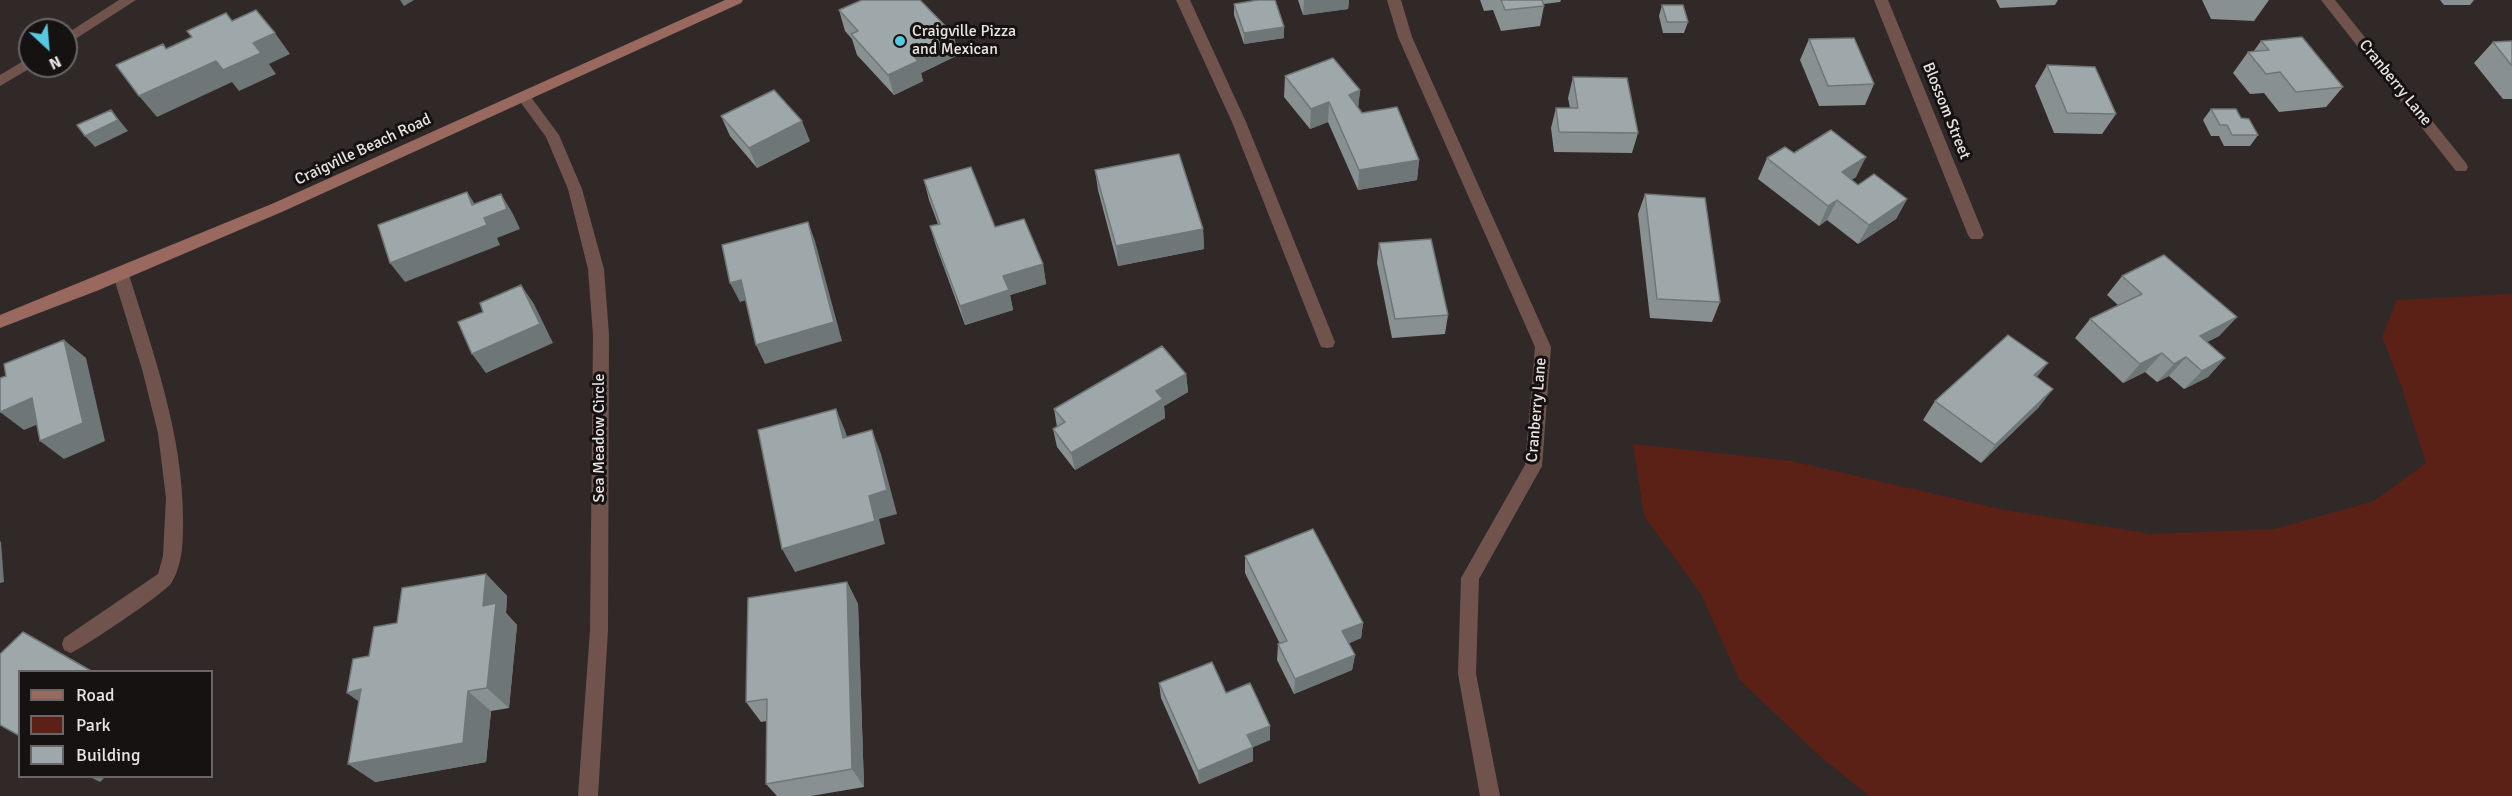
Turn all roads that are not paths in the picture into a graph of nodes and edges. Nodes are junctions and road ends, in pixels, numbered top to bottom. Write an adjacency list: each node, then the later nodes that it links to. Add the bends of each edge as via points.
1 (129, 0): 7 (street)
2 (736, 0): 10 (main road, Craigville Beach Road)
3 (1183, 0): 15 (street, via 1239,122)
4 (1394, 0): 18 (street, Cranberry Lane, via 1405,37 1543,346 1533,466 1470,578 1467,674)
5 (1881, 0): 12 (street, Blossom Street)
6 (2328, 0): 11 (street, Cranberry Lane)
7 (78, 32)
8 (18, 70): 9 (street)
9 (0, 81)
10 (524, 96): 13 (main road, Craigville Beach Road, via 273,211); 17 (street, Sea Meadow Circle, via 552,135 575,189 596,269 601,334 599,630)
11 (2461, 167)
12 (1976, 235)
13 (121, 275): 14 (main road, Craigville Beach Road); 16 (street, via 167,431 175,518 170,569 164,580)
14 (0, 322)
15 (1328, 342)
16 (71, 644)
17 (588, 796)
18 (1490, 796)

